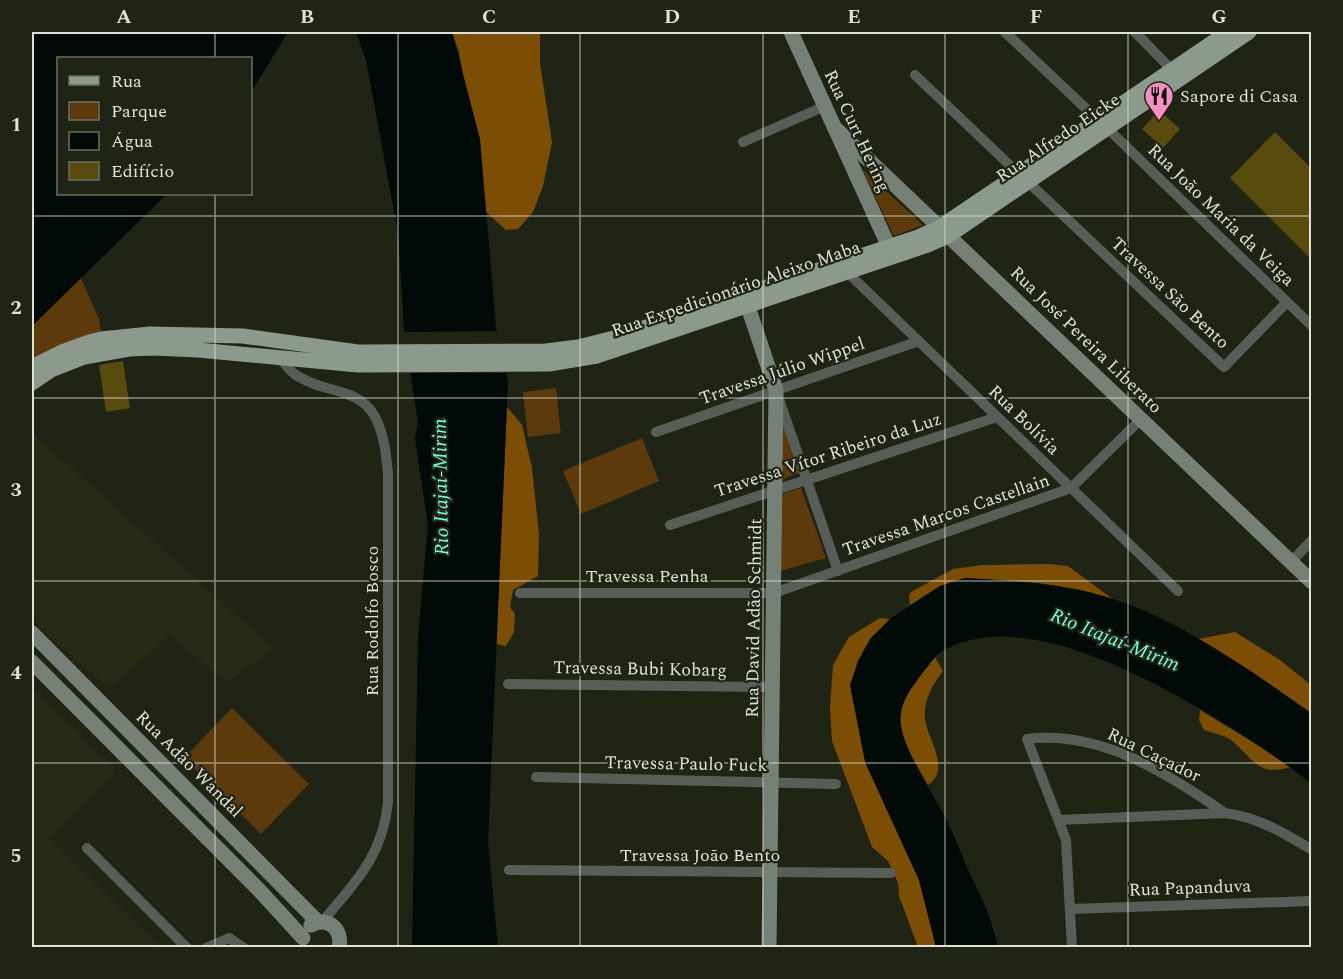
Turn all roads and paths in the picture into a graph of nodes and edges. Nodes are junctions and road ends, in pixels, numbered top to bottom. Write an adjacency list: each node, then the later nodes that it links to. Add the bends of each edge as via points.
1 (790, 32): 8 (main road, Rua Curt Hering)
2 (1005, 32): 9 (street, Rua João Maria da Veiga)
3 (1135, 32): 6 (street)
4 (1228, 32): 6 (main road, Rua Alfredo Eicke)
5 (1249, 32): 9 (main road, Rua Alfredo Eicke)
6 (1172, 70): 9 (main road, Rua Alfredo Eicke)
7 (915, 75): 12 (street)
8 (825, 106): 10 (main road, Rua Curt Hering); 11 (street)
9 (1103, 124): 12 (main road, Rua Alfredo Eicke); 17 (street, Rua João Maria da Veiga)
10 (834, 127): 13 (main road, Rua José Pereira Liberato); 14 (main road, Rua Curt Hering)
11 (743, 142)
12 (1024, 178): 13 (main road, Rua Alfredo Eicke); 17 (street, Travessa São Bento, via 1224,367)
13 (944, 231): 14 (main road, Rua Expedicionário Aleixo Maba); 15 (main road, Rua Expedicionário Aleixo Maba, via 925,246); 28 (main road, Rua José Pereira Liberato)
14 (889, 247): 16 (main road, Rua Expedicionário Aleixo Maba)
15 (847, 272): 16 (main road, Rua Expedicionário Aleixo Maba); 20 (street, Rua Bolívia)
16 (746, 300): 23 (main road, Rua Expedicionário Aleixo Maba, via 533,358); 26 (main road, Rua David Adão Schmidt)
17 (1287, 302): 18 (street, Rua João Maria da Veiga)
18 (1311, 326)
19 (207, 334): 21 (main road); 23 (main road, via 243,336); 24 (main road, via 150,333 101,339)
20 (919, 341): 26 (street, Travessa Júlio Wippel); 27 (street, Rua Bolívia)
21 (198, 350): 22 (main road); 25 (main road, via 154,348 102,353 69,363)
22 (281, 358): 23 (main road); 57 (street, Rua Rodolfo Bosco, via 300,379 350,395 364,404 375,415 387,456 386,821 370,863)
23 (358, 358)
24 (32, 367)
25 (32, 383)
26 (776, 390): 29 (street, Travessa Júlio Wippel); 30 (street); 32 (main road, Rua David Adão Schmidt)
27 (997, 417): 30 (street, Travessa Vítor Ribeiro da Luz); 31 (street, Rua Bolívia)
28 (1141, 419): 31 (street, Travessa Marcos Castellain); 35 (main road, Rua José Pereira Liberato)
29 (656, 432)
30 (807, 480): 32 (street, Travessa Vítor Ribeiro da Luz); 36 (street)
31 (1071, 488): 36 (street, Travessa Marcos Castellain); 38 (street, Rua Bolívia)
32 (775, 490): 33 (street, Travessa Vítor Ribeiro da Luz); 40 (main road, Rua David Adão Schmidt)
33 (669, 525)
34 (1311, 540): 35 (street)
35 (1291, 562): 37 (main road, Rua José Pereira Liberato)
36 (838, 571): 40 (street, Travessa Marcos Castellain)
37 (1311, 582)
38 (1178, 591)
39 (520, 592): 40 (street, Travessa Penha)
40 (774, 593): 44 (main road, Rua David Adão Schmidt)
41 (32, 633): 57 (main road, Rua Adão Wandal)
42 (32, 662): 58 (main road, via 260,891)
43 (508, 684): 44 (street, Travessa Bubi Kobarg)
44 (772, 687): 46 (main road, Rua David Adão Schmidt)
45 (536, 777): 46 (street, Travessa Paulo Fuck)
46 (771, 782): 47 (street, Travessa Paulo Fuck); 53 (main road, Rua David Adão Schmidt)
47 (836, 784)
48 (1225, 813): 49 (street); 49 (street, Rua Caçador, via 1154,769 1105,746 1075,739 1027,739); 51 (street, via 1263,823)
49 (1058, 820): 56 (street, Rua Caçador, via 1066,840)
50 (87, 848): 60 (street)
51 (1311, 850)
52 (509, 870): 53 (street, Travessa João Bento)
53 (770, 872): 54 (street, Travessa João Bento); 63 (main road, Rua David Adão Schmidt)
54 (891, 873)
55 (1311, 901): 56 (street, Rua Papanduva)
56 (1070, 909): 64 (street, Rua Caçador)
57 (321, 922): 58 (main road, via 306,929); 59 (main road, Rua Adão Wandal, via 338,932)
58 (302, 944)
59 (339, 947)
60 (187, 948)
61 (206, 948): 62 (street, via 229,938)
62 (244, 948)
63 (769, 948)
64 (1072, 948)

